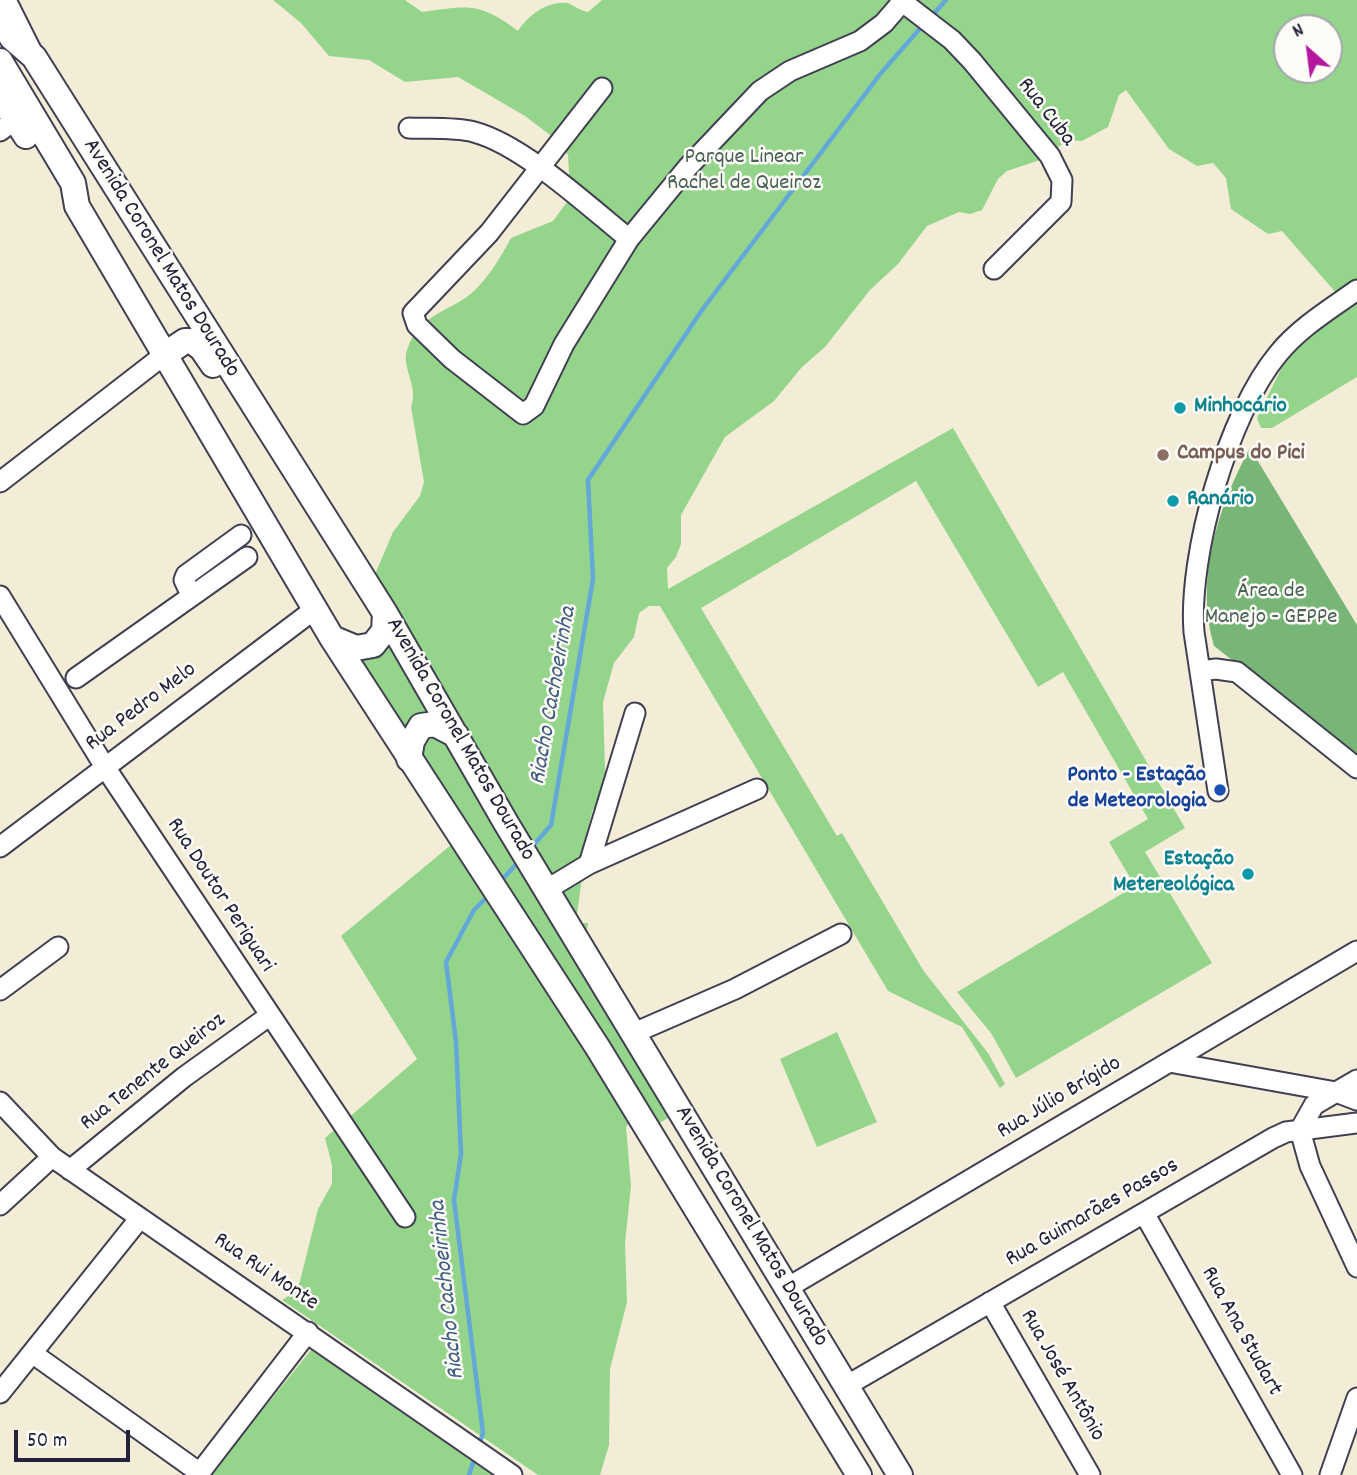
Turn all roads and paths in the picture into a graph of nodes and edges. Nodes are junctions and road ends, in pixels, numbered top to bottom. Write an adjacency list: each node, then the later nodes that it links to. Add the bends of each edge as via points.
1 (6, 0): 4 (street)
2 (904, 3): 12 (street, via 859,41 790,71 760,91 688,167); 13 (street, Rua Cuba, via 972,61 1050,156 1062,180 1061,202)
3 (0, 19): 4 (main road, Avenida Coronel Matos Dourado, via 12,38)
4 (34, 57): 16 (main road, Avenida Coronel Matos Dourado)
5 (0, 61): 11 (main road, Avenida Coronel Matos Dourado, via 73,183)
6 (602, 88): 10 (street)
7 (0, 95): 8 (main road)
8 (8, 125): 11 (main road, via 60,192)
9 (409, 128): 10 (street, via 475,132 499,141)
10 (540, 168): 12 (street); 12 (street, via 489,233 413,313 414,321 432,340 517,412 527,414 534,406 564,344)
11 (78, 206): 15 (main road, Avenida Coronel Matos Dourado)
12 (629, 239)
13 (994, 269)
14 (1357, 290): 25 (street, via 1278,353 1246,409 1199,545 1192,606)
15 (164, 355): 16 (main road, via 185,341 197,343 235,399); 17 (street); 19 (main road, Avenida Coronel Matos Dourado)
16 (274, 438): 23 (main road, Avenida Coronel Matos Dourado)
17 (0, 482)
18 (241, 535): 20 (street, via 186,575)
19 (259, 549): 20 (street); 22 (main road, Avenida Coronel Matos Dourado)
20 (191, 594): 26 (street)
21 (0, 596): 30 (street, Rua Doutor Periguari)
22 (315, 609): 24 (main road, Avenida Coronel Matos Dourado); 30 (street, Rua Pedro Melo)
23 (385, 613): 24 (main road, via 384,631 373,645 356,648); 28 (main road, Avenida Coronel Matos Dourado)
24 (332, 638): 29 (main road, Avenida Coronel Matos Dourado)
25 (1200, 671): 31 (street, via 1227,670 1254,683); 33 (street)
26 (76, 678)
27 (635, 713): 35 (street)
28 (456, 735): 29 (main road, via 435,724 421,726 412,740); 36 (main road, Avenida Coronel Matos Dourado)
29 (409, 758): 66 (main road, Avenida Coronel Matos Dourado, via 512,913)
30 (105, 766): 34 (street, Rua Pedro Melo); 41 (street, Rua Doutor Periguari)
31 (1357, 768)
32 (757, 789): 35 (street)
33 (1218, 791)
34 (0, 847)
35 (589, 864): 36 (street)
36 (544, 886): 42 (main road, Avenida Coronel Matos Dourado)
37 (841, 934): 42 (street, via 735,989)
38 (58, 947): 40 (street)
39 (1357, 951): 43 (street, Rua Júlio Brígido)
40 (0, 990)
41 (269, 1016): 51 (street, Rua Tenente Queiroz, via 184,1077); 54 (street, Rua Doutor Periguari)
42 (634, 1033): 57 (main road, Avenida Coronel Matos Dourado)
43 (1169, 1062): 45 (street); 57 (street, Rua Júlio Brígido)
44 (1357, 1080): 45 (street)
45 (1336, 1092): 46 (street); 49 (street, via 1314,1105)
46 (1357, 1100)
47 (0, 1102): 50 (street, Rua Rui Monte)
48 (1357, 1122): 49 (street, Rua Guimarães Passos)
49 (1300, 1130): 53 (street, Rua Guimarães Passos, via 1273,1138); 56 (street, via 1310,1166)
50 (52, 1157): 51 (street, Rua Rui Monte); 52 (street)
51 (70, 1170): 55 (street, Rua Rui Monte)
52 (0, 1205)
53 (1144, 1213): 58 (street, Rua Guimarães Passos); 69 (street, Rua Ana Studart)
54 (405, 1217)
55 (140, 1218): 59 (street, Rua Rui Monte); 60 (street)
56 (1357, 1267)
57 (787, 1288): 61 (main road, Avenida Coronel Matos Dourado)
58 (990, 1302): 61 (street, Rua Guimarães Passos); 68 (street, Rua José Antônio)
59 (308, 1332): 64 (street); 65 (street, Rua Rui Monte)
60 (32, 1353): 62 (street); 64 (street)
61 (846, 1386): 67 (main road, Avenida Coronel Matos Dourado)
62 (0, 1393)
63 (1357, 1398): 70 (street)
64 (199, 1474)
65 (511, 1474)
66 (859, 1475)
67 (900, 1475)
68 (1090, 1475)
69 (1292, 1475)
70 (1330, 1475)

